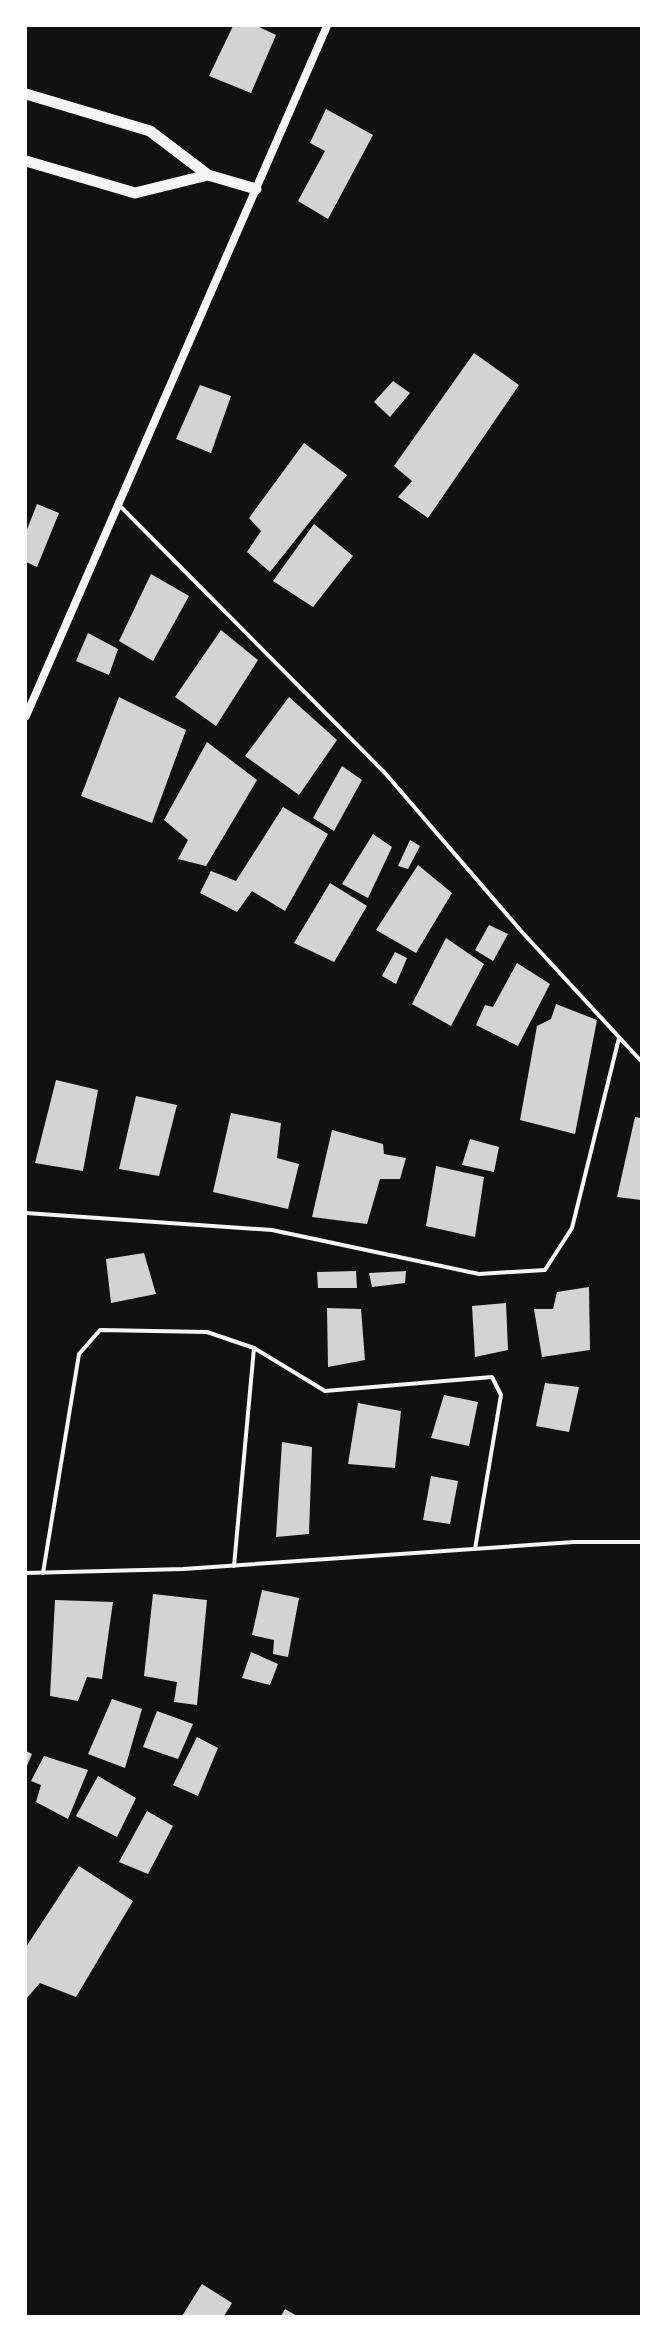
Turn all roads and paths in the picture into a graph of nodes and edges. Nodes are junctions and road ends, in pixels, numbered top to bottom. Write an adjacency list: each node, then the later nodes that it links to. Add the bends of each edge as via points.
1 (327, 26): 5 (main road)
2 (26, 94): 4 (highway, via 150,131)
3 (26, 160): 4 (highway, via 135,193)
4 (208, 175): 5 (highway)
5 (256, 189): 6 (main road)
6 (119, 505): 7 (main road); 8 (street, via 386,773 522,932)
7 (26, 716)
8 (620, 1038): 9 (street); 10 (street, via 572,1228 545,1270 479,1274 272,1230)
9 (641, 1060)
10 (26, 1213)
11 (254, 1348): 13 (street, via 325,1391 492,1377 501,1395); 14 (street); 16 (street, via 208,1332 100,1330 79,1354)
12 (641, 1542): 13 (street, via 574,1542)
13 (475, 1549): 14 (street)
14 (234, 1566): 16 (street)
15 (26, 1573): 16 (street)
16 (42, 1573)

